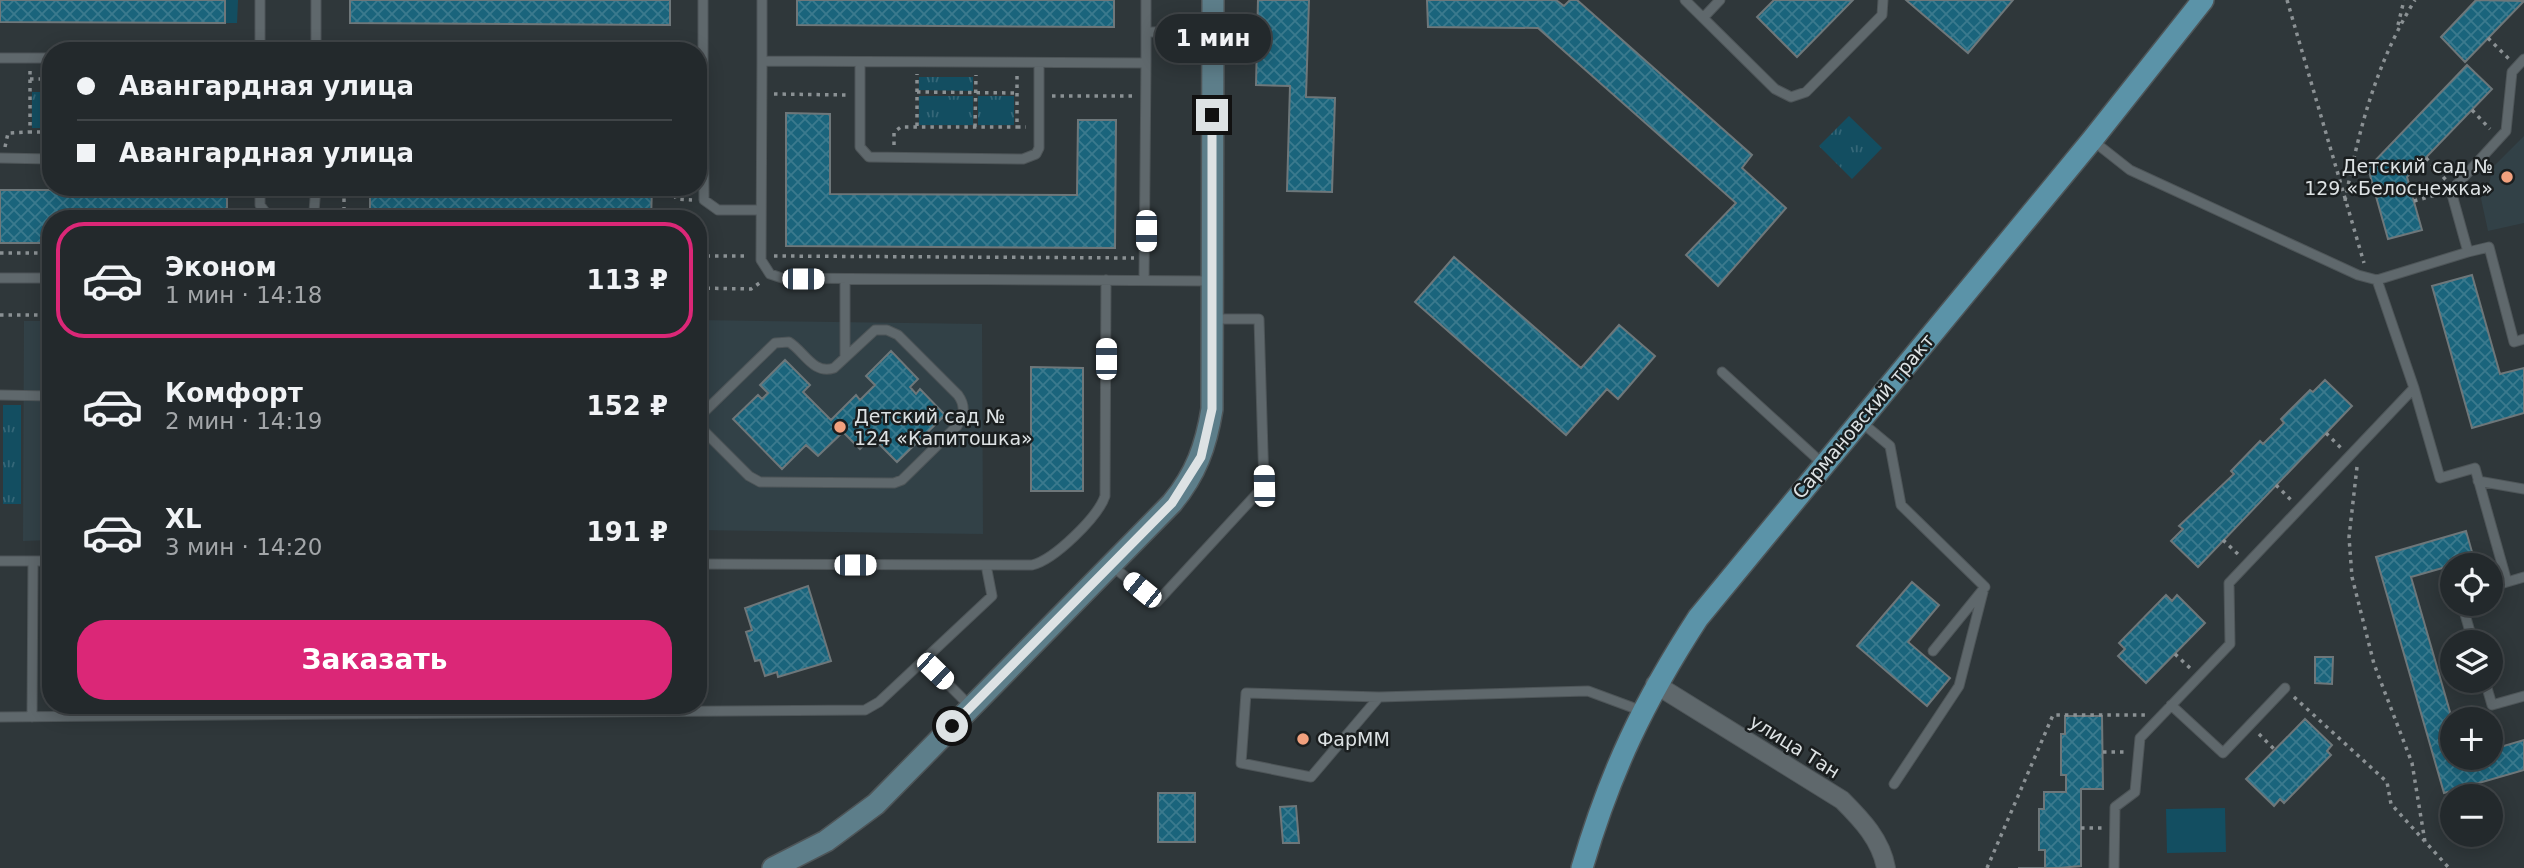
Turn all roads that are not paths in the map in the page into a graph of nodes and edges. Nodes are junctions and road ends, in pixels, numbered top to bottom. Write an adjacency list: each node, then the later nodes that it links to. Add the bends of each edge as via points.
1 (260, 0): 14 (lane)
2 (316, 0): 15 (lane)
3 (704, 0): 16 (lane)
4 (762, 0): 19 (lane)
5 (1146, 0): 12 (lane)
6 (1213, 0): 13 (street)
7 (1685, 0): 11 (lane)
8 (1720, 0): 11 (lane)
9 (1883, 0): 11 (lane, via 1882,15 1806,92 1791,97 1775,89)
10 (2203, 0): 24 (main road, Сармановский тракт)
11 (1703, 18)
12 (1146, 32): 13 (lane); 22 (lane)
13 (1213, 32): 36 (street)
14 (260, 42)
15 (316, 42)
16 (702, 42)
17 (0, 58): 18 (lane)
18 (42, 58)
19 (762, 61): 20 (lane); 28 (lane)
20 (860, 62): 21 (lane); 21 (lane, via 860,147 869,157 894,158 1030,157 1039,148)
21 (1039, 62): 22 (lane)
22 (1146, 63): 35 (lane)
23 (2521, 63): 29 (lane, via 2512,72 2506,131 2453,189)
24 (2092, 139): 33 (lane, via 2130,170); 45 (main road, Сармановский тракт)
25 (3, 158): 26 (lane)
26 (42, 159)
27 (704, 196): 28 (lane, via 718,210)
28 (761, 210): 32 (lane, via 761,256 770,274)
29 (2469, 252): 33 (lane); 38 (lane, via 2488,247 2514,341)
30 (0, 278): 31 (lane)
31 (42, 278)
32 (845, 279): 34 (lane); 39 (lane)
33 (2373, 279): 41 (lane)
34 (1106, 280): 35 (lane); 54 (lane, via 1103,502 1047,560 1032,565)
35 (1144, 280): 36 (lane)
36 (1212, 281): 37 (street)
37 (1212, 319): 55 (street, via 1212,409 1201,457 1172,503); 55 (lane, via 1259,319 1264,486 1157,602)
38 (2524, 339)
39 (845, 357): 44 (lane, via 834,368 822,370 789,342 775,343); 46 (lane, via 869,333 892,331 961,400 964,412 957,426 898,482 760,482)
40 (1721, 372): 47 (lane)
41 (2414, 388): 48 (lane, via 2440,478 2475,468); 67 (lane, via 2229,583 2230,644)
42 (0, 395): 43 (lane)
43 (42, 396)
44 (707, 409)
45 (1859, 420): 47 (main road, Сармановский тракт); 59 (lane, via 1890,446 1901,505)
46 (707, 434)
47 (1822, 464): 62 (main road, Сармановский тракт, via 1698,618)
48 (2478, 481): 49 (lane); 57 (lane)
49 (2524, 489)
50 (0, 561): 51 (lane)
51 (33, 561): 52 (lane); 73 (lane)
52 (42, 561)
53 (707, 564): 54 (lane)
54 (986, 565): 61 (lane, via 992,596)
55 (1111, 565): 68 (street)
56 (2524, 577): 57 (lane)
57 (2507, 582): 58 (lane)
58 (2503, 583)
59 (1985, 587): 60 (lane); 74 (lane, via 1959,686)
60 (1933, 651)
61 (923, 660): 68 (lane); 69 (lane, via 865,710)
62 (1655, 684): 70 (main road, Сармановский тракт); 77 (street, улица Тан, via 1842,800 1883,851)
63 (2284, 688): 67 (lane, via 2223,753)
64 (2488, 693): 65 (lane, via 2492,705)
65 (2524, 696)
66 (1379, 697): 66 (lane, via 1246,693 1241,763 1311,777); 70 (lane, via 1588,691)
67 (2171, 705): 78 (lane, via 2140,738 2136,792 2115,807)
68 (971, 707): 75 (street, via 865,812 826,841)
69 (707, 709)
70 (1642, 711): 76 (main road, Сармановский тракт, via 1616,764)
71 (155, 714): 73 (lane)
72 (0, 717): 73 (lane)
73 (32, 717)
74 (1894, 784)
75 (773, 868)
76 (1582, 868)
77 (1886, 868)
78 (2114, 868)

